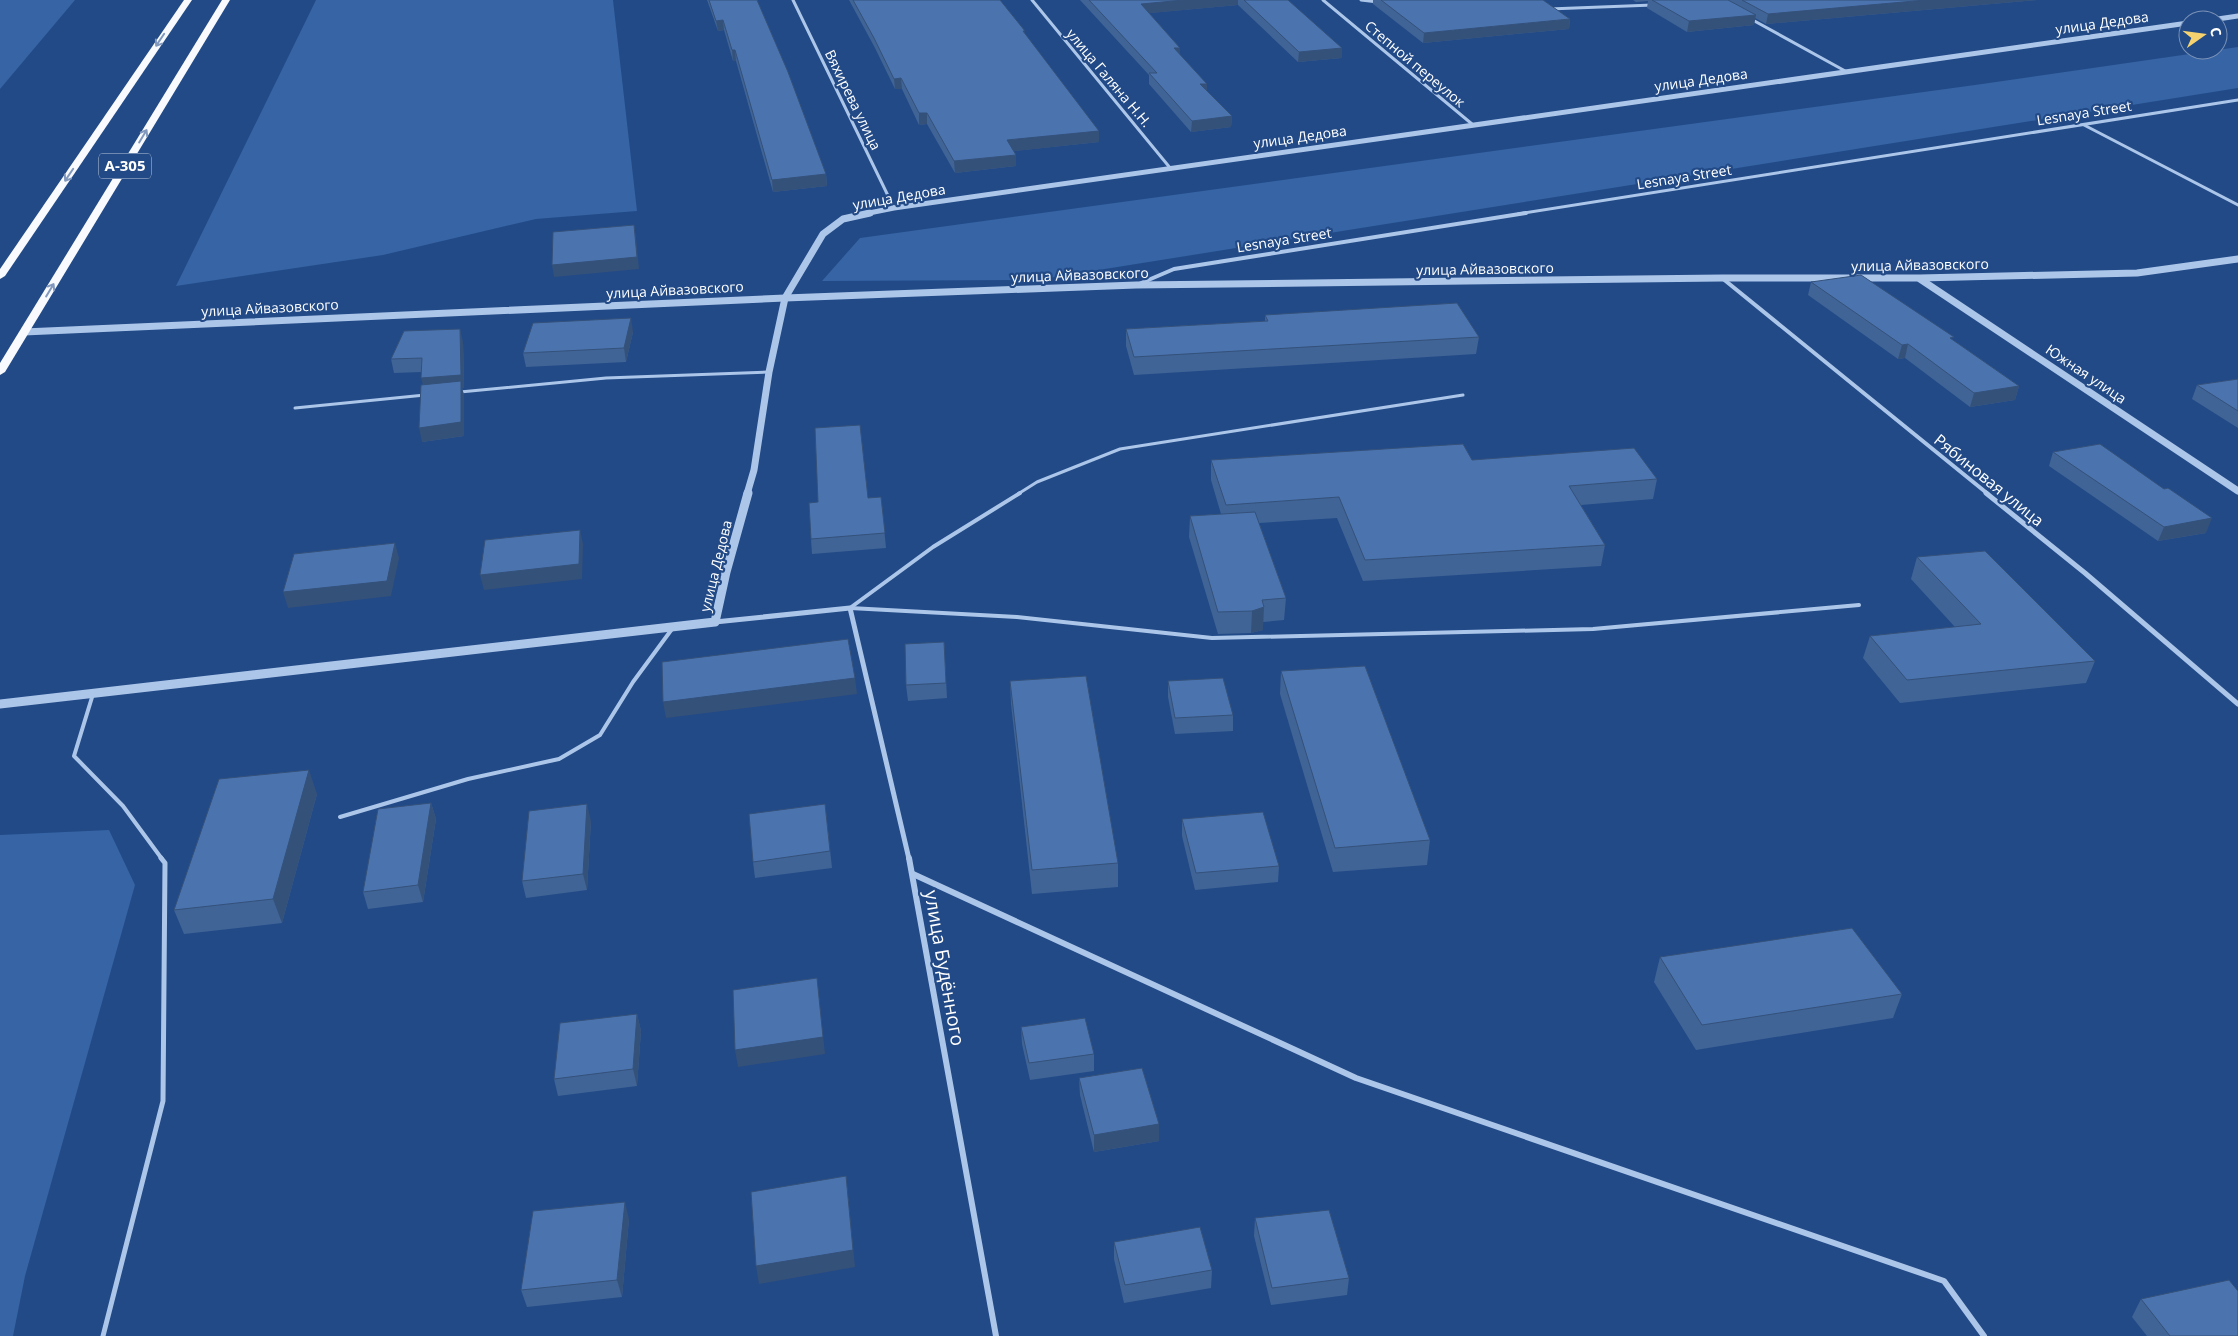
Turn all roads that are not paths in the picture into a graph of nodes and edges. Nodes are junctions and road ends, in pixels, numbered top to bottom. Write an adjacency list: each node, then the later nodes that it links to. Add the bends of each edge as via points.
1 (188, 0): 20 (highway, А-305, one-way to 20)
2 (226, 0): 25 (highway, А-305, one-way to 2)
3 (793, 0): 18 (street, Вяхирева улица)
4 (1032, 0): 16 (street, улица Галяна Н.Н.)
5 (1323, 0): 14 (street, Степной переулок)
6 (1361, 0): 7 (street)
7 (1380, 2)
8 (1662, 5): 9 (street)
9 (1548, 9)
10 (1743, 15): 12 (street)
11 (2178, 24): 12 (street, улица Дедова)
12 (1847, 72): 14 (street, улица Дедова)
13 (2238, 100): 15 (street, Lesnaya Street)
14 (1472, 124): 16 (street, улица Дедова)
15 (2084, 125): 17 (street); 23 (street, Lesnaya Street, via 1174,269)
16 (1171, 169): 18 (street, улица Дедова)
17 (2238, 205)
18 (894, 208): 24 (street, улица Дедова, via 843,219 823,234)
19 (2238, 259): 22 (street, улица Айвазовского, via 2137,273)
20 (0, 276)
21 (1722, 278): 22 (street, улица Айвазовского); 23 (street, улица Айвазовского); 39 (street, Рябиновая улица, via 2084,572)
22 (1920, 278): 32 (street, Южная улица)
23 (1136, 285): 24 (street, улица Айвазовского)
24 (785, 298): 25 (street, улица Айвазовского); 27 (street, улица Дедова)
25 (24, 332): 26 (highway, А-305)
26 (0, 372)
27 (769, 372): 28 (lane, via 606,378); 35 (street, улица Дедова, via 754,470)
28 (450, 393)
29 (431, 395): 31 (lane)
30 (1463, 395): 34 (lane, via 1120,449 1037,482 933,547)
31 (295, 408)
32 (2238, 491)
33 (1859, 605): 34 (lane, via 1593,629 1212,638 1017,616)
34 (850, 608): 35 (street); 41 (street, улица Будённого)
35 (716, 622): 36 (street)
36 (673, 627): 37 (street); 40 (lane, via 600,735 559,759 468,779)
37 (94, 692): 38 (street); 42 (lane, via 74,756 124,806 165,862 163,1101)
38 (0, 704)
39 (2238, 704)
40 (340, 817)
41 (913, 874): 43 (street, улица Будённого); 44 (street, via 1356,1078 1944,1281)
42 (103, 1336)
43 (996, 1336)
44 (1984, 1336)

